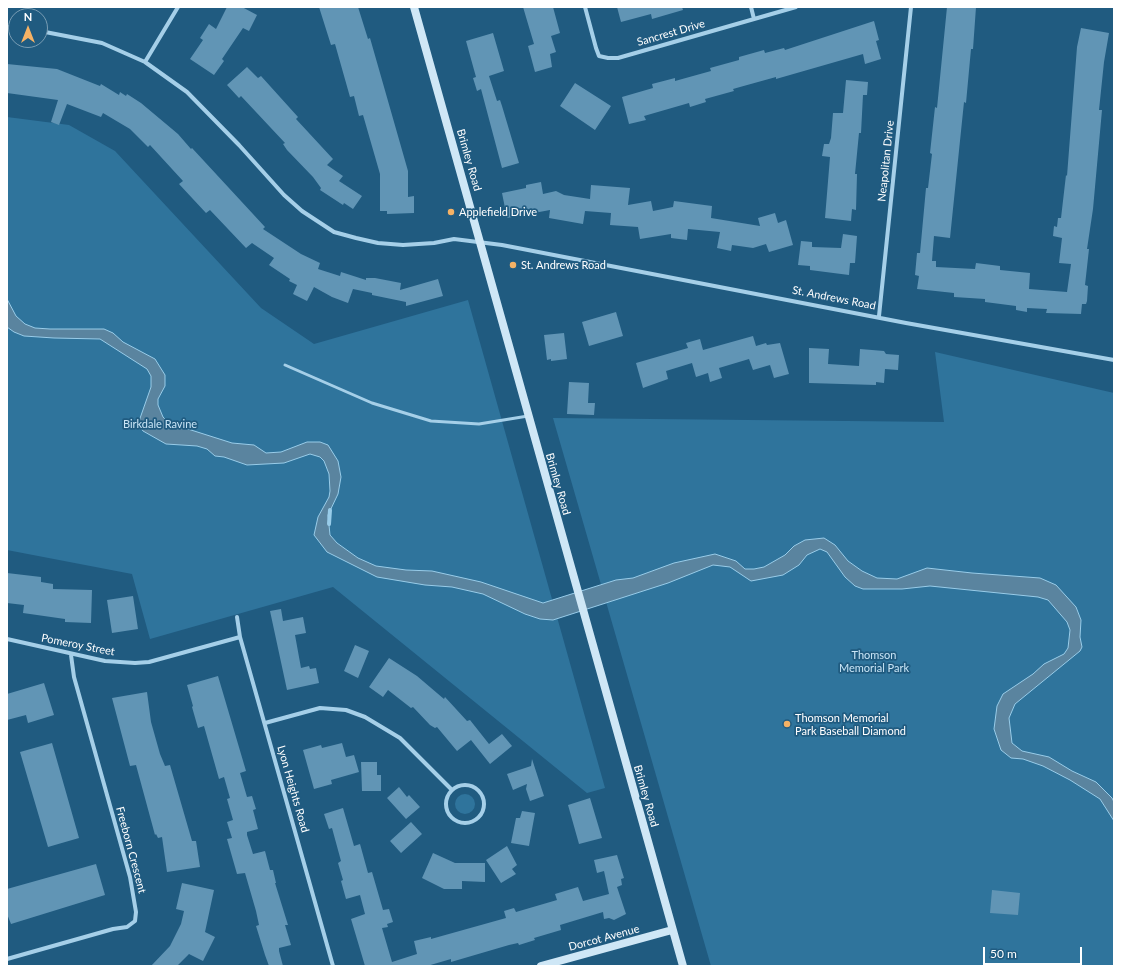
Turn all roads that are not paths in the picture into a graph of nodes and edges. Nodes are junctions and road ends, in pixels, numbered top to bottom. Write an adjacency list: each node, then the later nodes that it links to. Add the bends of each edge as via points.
1 (178, 7): 9 (street)
2 (414, 7): 10 (main road, Brimley Road)
3 (584, 7): 7 (street, Sancrest Drive, via 596,48 600,56 608,58 618,58)
4 (751, 7): 7 (street)
5 (796, 7): 7 (street, Sancrest Drive)
6 (911, 7): 11 (street, Neapolitan Drive)
7 (754, 18)
8 (48, 33): 9 (street, via 102,43)
9 (144, 62): 10 (street, via 187,92 297,207 334,232 378,243 403,245 454,239)
10 (480, 243): 11 (street, St. Andrews Road); 15 (main road, Brimley Road)
11 (879, 316): 13 (street, St. Andrews Road)
12 (1114, 354): 13 (street)
13 (1114, 360)
14 (285, 365): 15 (lane, via 372,404 431,421 479,424)
15 (528, 416): 22 (main road, Brimley Road)
16 (237, 617): 17 (street, Lyon Heights Road)
17 (240, 637): 19 (street, Pomeroy Street, via 150,662 105,661); 20 (street, Lyon Heights Road)
18 (7, 639): 19 (street, Pomeroy Street)
19 (71, 655): 23 (street, Freeborn Crescent, via 74,677 130,877 136,912 135,921 128,927)
20 (265, 723): 21 (street, via 320,708 346,710 365,717 400,738); 24 (street, Lyon Heights Road)
21 (452, 790): 21 (street, via 446,801 449,814 459,822 466,823 478,819 484,808 480,791 475,787 463,785)
22 (672, 930): 25 (main road, Dorcot Avenue); 26 (main road, Brimley Road)
23 (7, 959)
24 (333, 966)
25 (541, 966)
26 (682, 966)

